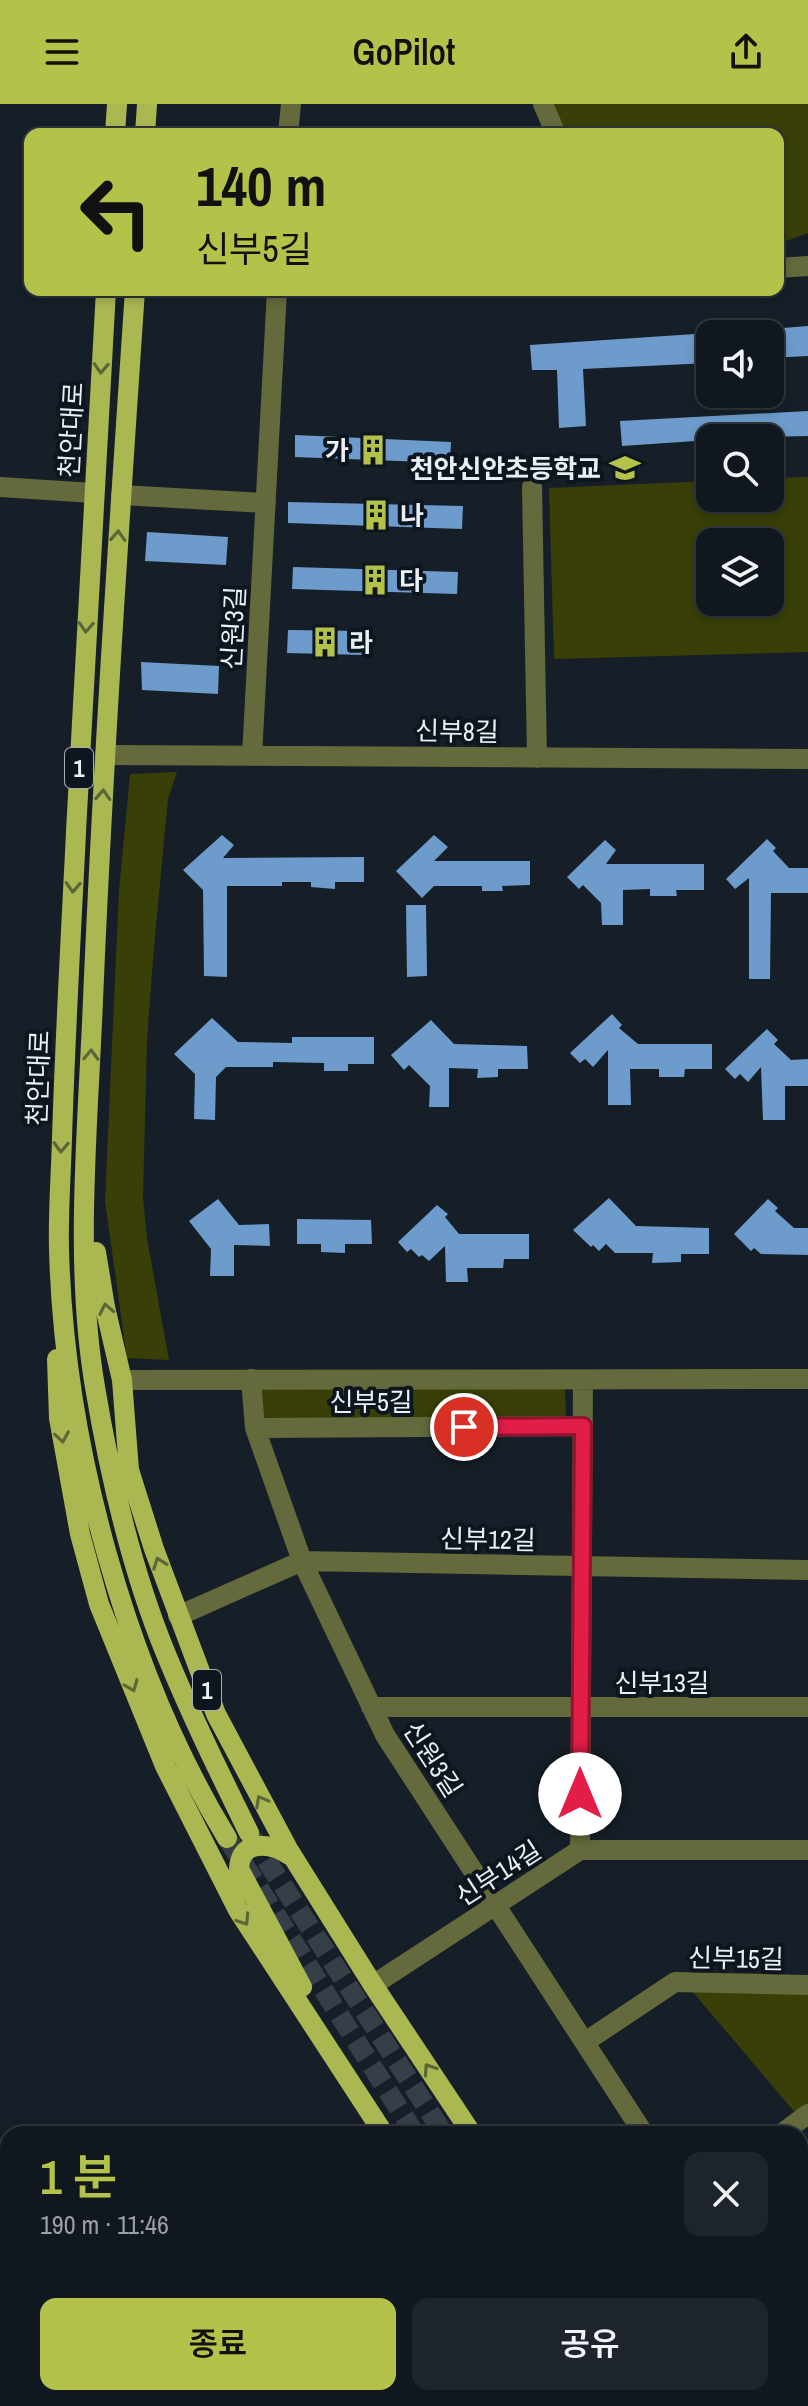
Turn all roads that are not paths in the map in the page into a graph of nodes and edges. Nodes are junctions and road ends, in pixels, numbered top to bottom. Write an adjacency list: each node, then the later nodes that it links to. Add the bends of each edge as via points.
1 (117, 104): 5 (main road)
2 (147, 104): 6 (main road)
3 (291, 104): 7 (street)
4 (543, 104): 8 (street)
5 (115, 128)
6 (145, 128)
7 (289, 128)
8 (553, 128)
9 (808, 266): 10 (street)
10 (784, 268)
11 (106, 296): 16 (main road, 천안대로 / 1, one-way to 16)
12 (135, 296): 17 (main road, 천안대로)
13 (277, 296): 18 (street, 신원3길)
14 (0, 487): 16 (street)
15 (532, 487): 21 (street)
16 (93, 493): 24 (main road, 천안대로 / 1, one-way to 24)
17 (121, 495): 18 (street); 19 (main road, 천안대로 / 1, one-way to 17)
18 (266, 503): 20 (street, 신원3길)
19 (105, 755): 20 (street, 신부8길); 23 (main road, 천안대로 / 1, one-way to 19)
20 (252, 756): 21 (street, 신부8길)
21 (537, 758): 22 (street, 신부8길)
22 (808, 759)
23 (86, 1189): 27 (main road, 1, one-way to 23); 38 (main road, 천안대로, via 86,1315 116,1493 165,1652)
24 (58, 1247): 39 (main road, 천안대로, via 68,1364 86,1469 110,1563 152,1683); 47 (main road, 1, one-way to 47, via 59,1418 99,1604 165,1766 238,1910)
25 (251, 1379): 27 (street); 28 (street); 30 (street, 신원3길)
26 (808, 1379): 28 (street)
27 (122, 1380): 34 (main road, 1, one-way to 27, via 129,1470)
28 (583, 1381): 29 (street)
29 (583, 1426): 30 (street, 신부5길); 32 (street)
30 (255, 1428): 31 (street, 신원3길)
31 (302, 1561): 32 (street, 신부12길); 34 (street, 신부12길); 35 (street, 신원3길)
32 (582, 1567): 33 (street, 신부12길); 37 (street)
33 (808, 1570)
34 (178, 1616): 42 (main road, 1, one-way to 34, via 216,1714)
35 (371, 1707): 37 (street, 신부13길); 43 (street, 신원3길)
36 (808, 1707): 37 (street, 신부13길)
37 (580, 1708): 40 (street)
38 (249, 1833)
39 (227, 1838)
40 (580, 1850): 41 (street, 신부14길); 43 (street, 신부14길)
41 (808, 1850)
42 (294, 1859): 44 (main road, 1); 47 (main road, via 273,1846 254,1846 242,1856 239,1869)
43 (497, 1905): 44 (street, 신부14길); 46 (street, 신원3길)
44 (373, 1985): 50 (main road, 1, one-way to 44)
45 (808, 1985): 46 (street, 신부15길, via 675,1982)
46 (585, 2042): 51 (street, 신원3길)
47 (363, 2100): 49 (main road, 1)
48 (808, 2114): 52 (street)
49 (379, 2126)
50 (467, 2126)
51 (639, 2126)
52 (792, 2126)

